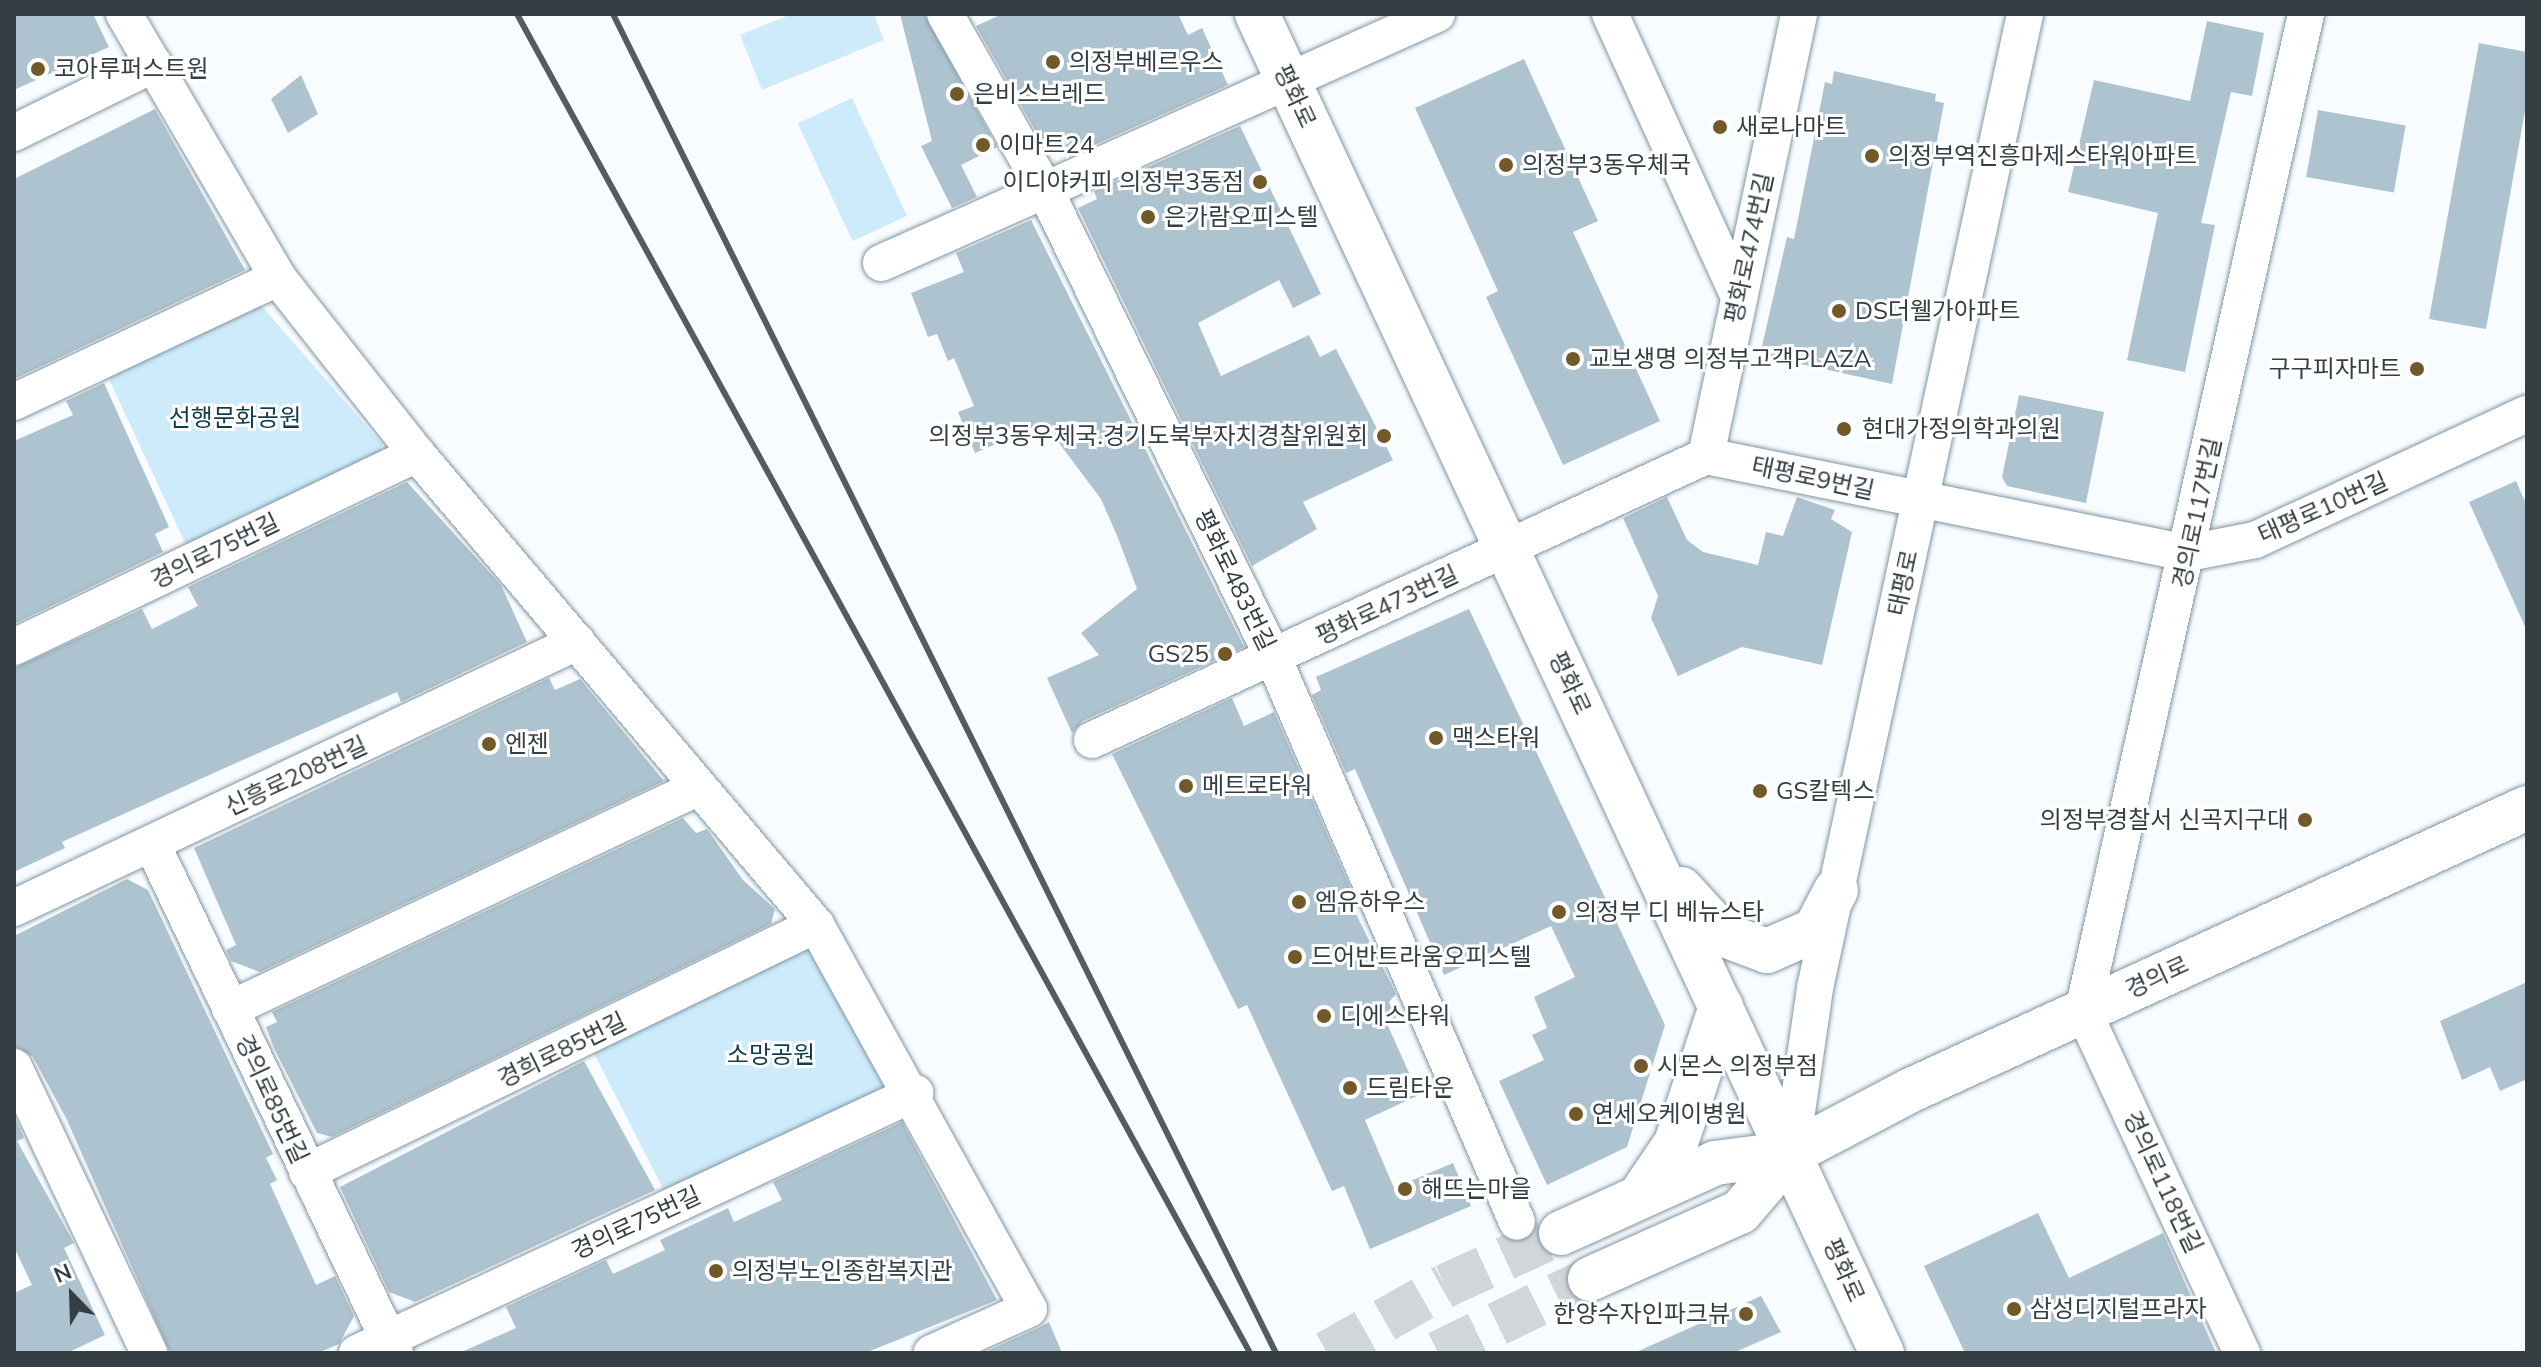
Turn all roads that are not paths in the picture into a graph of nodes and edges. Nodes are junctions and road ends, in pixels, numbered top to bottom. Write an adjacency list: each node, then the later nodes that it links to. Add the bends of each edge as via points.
1 (124, 14): 9 (street)
2 (945, 14): 12 (street, 평화로483번길)
3 (1257, 14): 10 (main road, 평화로)
4 (1437, 14): 10 (street)
5 (1610, 14): 15 (street)
6 (1799, 14): 15 (street, 평화로474번길)
7 (2025, 14): 20 (street, 태평로)
8 (2306, 14): 22 (street, 경의로117번길)
9 (154, 64): 11 (street); 14 (street)
10 (1289, 82): 12 (street); 21 (main road, 평화로)
11 (14, 133)
12 (1045, 190): 13 (street); 25 (street, 평화로483번길)
13 (881, 263)
14 (278, 278): 16 (street); 18 (street)
15 (1739, 297): 19 (street, 평화로474번길)
16 (14, 402)
17 (2527, 414): 22 (street, 태평로10번길, via 2255,540)
18 (417, 454): 23 (street); 24 (street, 경의로75번길)
19 (1706, 456): 20 (street, 태평로9번길); 21 (street)
20 (1920, 501): 22 (street, 태평로10번길); 31 (street, 태평로)
21 (1507, 549): 25 (street, 평화로473번길); 30 (main road, 평화로)
22 (2188, 553): 36 (street, 경의로117번길)
23 (577, 642): 27 (street); 29 (street, 신흥로208번길)
24 (14, 647)
25 (1273, 657): 26 (street, 평화로473번길); 42 (street, 평화로483번길)
26 (1092, 740)
27 (695, 789): 33 (street); 35 (street)
28 (2527, 808): 36 (main road, 경의로)
29 (152, 844): 32 (street, 신흥로208번길); 35 (street, 경의로85번길)
30 (1647, 846): 31 (main road, via 1704,918 1753,950 1799,943); 34 (main road, 평화로)
31 (1836, 890): 39 (street, 태평로)
32 (14, 908)
33 (816, 925): 38 (street); 40 (street, 경희로85번길)
34 (1721, 1006): 39 (main road, 평화로); 41 (main road, via 1676,1143)
35 (230, 1009): 40 (street, 경의로85번길)
36 (2083, 1011): 39 (main road, 경의로); 49 (street, 경의로118번길)
37 (14, 1067): 46 (street)
38 (915, 1093): 45 (street, 경의로75번길); 47 (street, via 1029,1309)
39 (1791, 1153): 41 (main road, 경의로, via 1715,1163); 44 (main road, 경의로, via 1740,1212); 48 (main road, 평화로)
40 (307, 1172): 45 (street, 경의로85번길)
41 (1639, 1197): 43 (main road, 경의로)
42 (1517, 1222)
43 (1561, 1233)
44 (1590, 1279)
45 (380, 1348)
46 (149, 1353)
47 (932, 1353)
48 (1882, 1353)
49 (2242, 1353)

